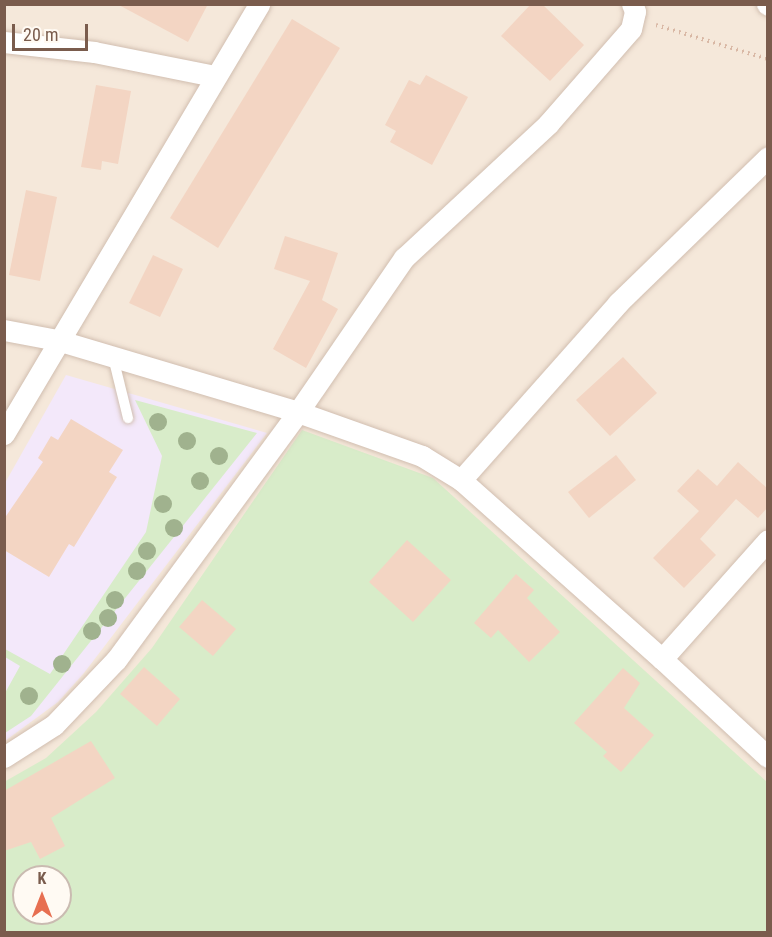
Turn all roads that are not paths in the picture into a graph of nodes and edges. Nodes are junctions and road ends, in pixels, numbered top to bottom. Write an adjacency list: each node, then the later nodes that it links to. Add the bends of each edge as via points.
1 (259, 4): 4 (street)
2 (633, 12): 9 (street, via 631,29 548,124 404,258)
3 (4, 42): 4 (street, via 94,52)
4 (214, 76): 7 (street)
5 (768, 158): 12 (street, via 618,303)
6 (4, 330): 7 (street)
7 (57, 340): 8 (street); 11 (street)
8 (113, 357): 9 (street); 10 (lane)
9 (298, 412): 12 (street, via 415,453); 15 (street, via 116,660 54,725)
10 (128, 418)
11 (4, 435)
12 (461, 480): 14 (street)
13 (768, 540): 14 (street)
14 (662, 659): 16 (street)
15 (4, 756)
16 (768, 756)

